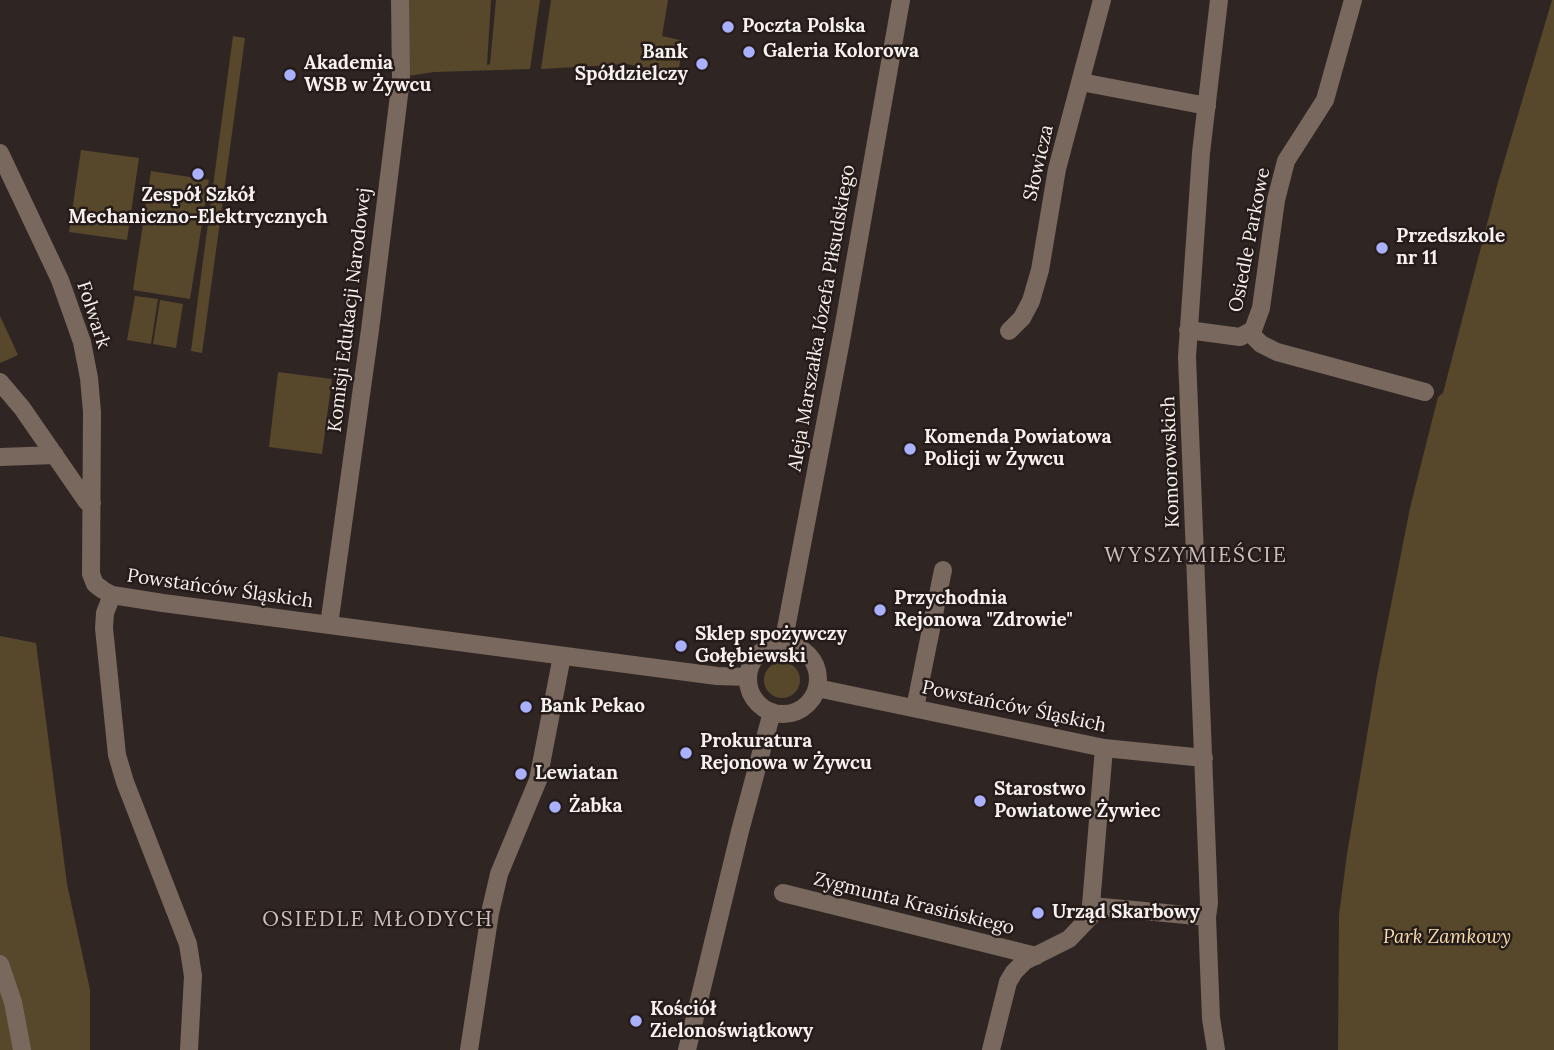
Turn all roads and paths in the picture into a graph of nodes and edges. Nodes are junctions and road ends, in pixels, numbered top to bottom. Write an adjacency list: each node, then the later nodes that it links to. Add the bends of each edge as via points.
1 (400, 0): 19 (street, Komisji Edukacji Narodowej, via 401,79)
2 (901, 0): 20 (street, Aleja Marszałka Józefa Piłsudskiego)
3 (1102, 0): 6 (street, Słowicza)
4 (1219, 0): 7 (street, Komorowskich)
5 (1353, 0): 11 (street, Osiedle Parkowe, via 1325,100 1286,161 1261,308)
6 (1082, 82): 7 (street); 10 (street, Słowicza, via 1057,169 1031,301)
7 (1207, 106): 9 (street, Komorowskich)
8 (0, 153): 16 (street, Folwark, via 60,281 82,342 92,412)
9 (1188, 330): 11 (street, Osiedle Parkowe, via 1240,337); 27 (street, Komorowskich)
10 (1009, 331)
11 (1250, 333): 13 (street, Osiedle Parkowe, via 1277,352)
12 (0, 382): 14 (street)
13 (1425, 393)
14 (55, 456): 15 (street); 16 (street)
15 (0, 457)
16 (92, 503): 18 (street, Folwark, via 91,574 95,584)
17 (943, 569): 24 (street)
18 (112, 595): 19 (street, Powstańców Śląskich); 34 (street, Powstańców Śląskich, via 104,628 117,755 188,944 193,976)
19 (329, 625): 21 (street, Powstańców Śląskich)
20 (783, 644): 22 (street, via 759,653); 23 (street, via 807,653 818,675)
21 (562, 656): 22 (street, Powstańców Śląskich); 35 (street, via 538,780 496,887)
22 (748, 677): 25 (street, via 754,699)
23 (817, 688): 24 (street, Powstańców Śląskich); 25 (street, via 794,712)
24 (915, 708): 26 (street, Powstańców Śląskich)
25 (772, 712): 36 (street)
26 (1104, 748): 27 (street, Powstańców Śląskich); 29 (street, Zygmunta Krasińskiego)
27 (1204, 758): 30 (street, Komorowskich)
28 (783, 893): 31 (street, Zygmunta Krasińskiego)
29 (1092, 906): 30 (street); 31 (street, Zygmunta Krasińskiego, via 1090,917 1069,939)
30 (1207, 917): 38 (street, Komorowskich)
31 (1036, 956): 37 (street, Zygmunta Krasińskiego, via 1024,961 1008,982)
32 (0, 964): 33 (street)
33 (22, 1050)
34 (189, 1050)
35 (469, 1050)
36 (687, 1050)
37 (991, 1050)
38 (1216, 1050)

